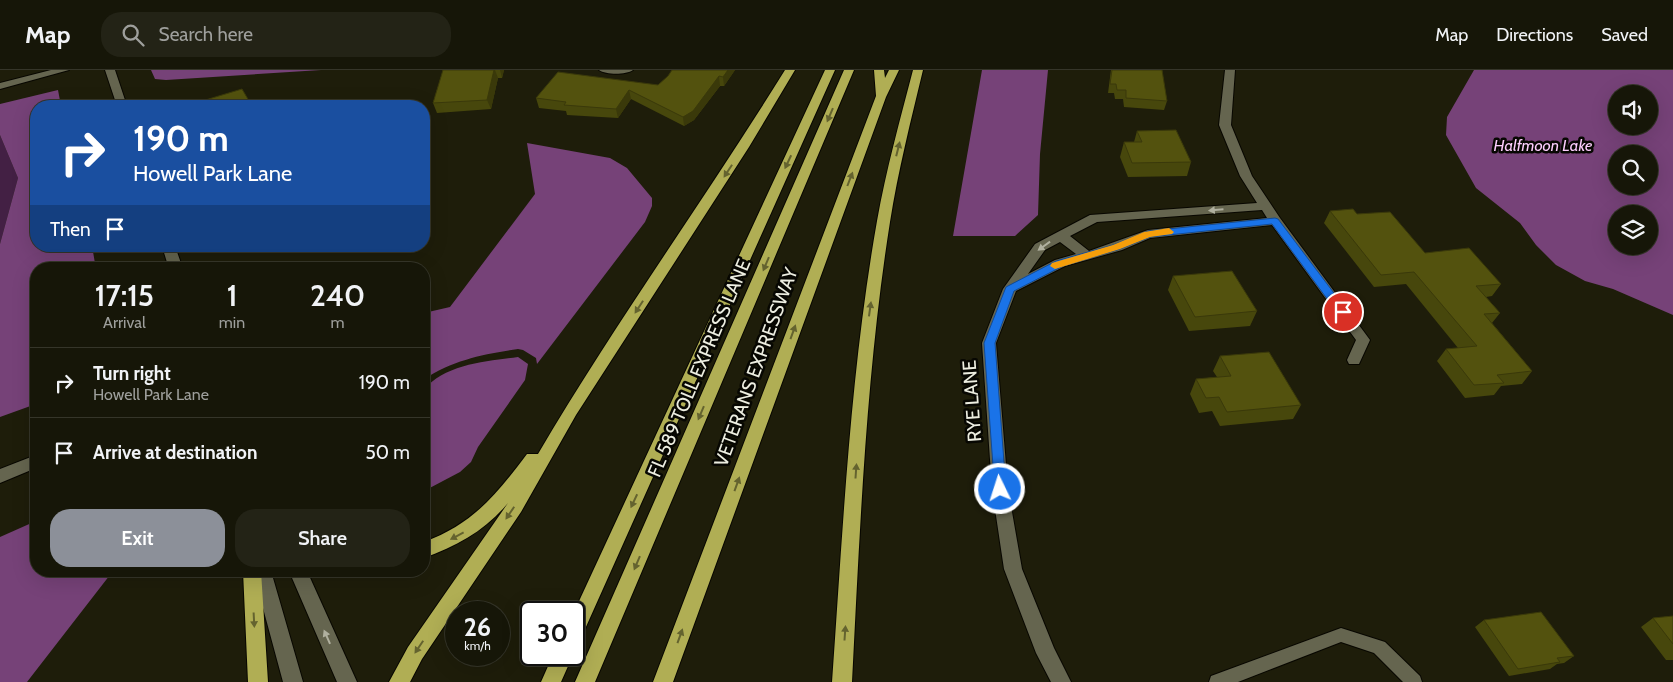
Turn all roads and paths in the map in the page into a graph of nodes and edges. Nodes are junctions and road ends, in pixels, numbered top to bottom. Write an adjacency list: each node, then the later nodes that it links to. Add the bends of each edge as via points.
1 (64, 70): 12 (street)
2 (110, 70): 14 (street)
3 (603, 70): 4 (lane)
4 (629, 70)
5 (790, 70): 23 (highway, one-way to 23)
6 (830, 70): 30 (highway, one-way to 30)
7 (849, 70): 37 (highway, FL 589 TOLL EXPRESS LANE, one-way to 37)
8 (879, 70): 13 (highway)
9 (894, 70): 13 (highway, VETERANS EXPRESSWAY)
10 (918, 70): 39 (highway, one-way to 10, via 868,325 880,238)
11 (1230, 70): 15 (street, via 1225,126 1246,176)
12 (0, 86)
13 (881, 97): 38 (highway, VETERANS EXPRESSWAY, one-way to 13)
14 (120, 100)
15 (1264, 206): 16 (street, RYE LANE, one-way to 16); 17 (street)
16 (1135, 215): 18 (street); 19 (street, RYE LANE, via 1094,218)
17 (1275, 221): 18 (street); 22 (street, via 1363,340)
18 (1148, 234): 20 (street)
19 (1061, 236): 20 (street); 21 (street, RYE LANE, one-way to 21, via 1040,247)
20 (1086, 255): 21 (street, via 1060,263)
21 (1010, 289): 40 (street, RYE LANE, via 989,343 1000,489 1012,569)
22 (1354, 360)
23 (571, 411): 26 (highway, one-way to 26, via 500,503 482,521); 35 (highway, one-way to 35, via 515,507 415,653)
24 (30, 464): 25 (street)
25 (0, 476)
26 (430, 548)
27 (252, 577): 32 (highway, one-way to 32)
28 (264, 577): 33 (street)
29 (301, 577): 34 (street, one-way to 29)
30 (585, 608)
31 (558, 666): 36 (highway)
32 (258, 682)
33 (293, 682)
34 (347, 682)
35 (399, 682)
36 (551, 682)
37 (585, 682)
38 (663, 682)
39 (842, 682)
40 (1061, 682)
41 (1217, 682): 42 (lane, via 1341,635 1379,648)
42 (1414, 682)

